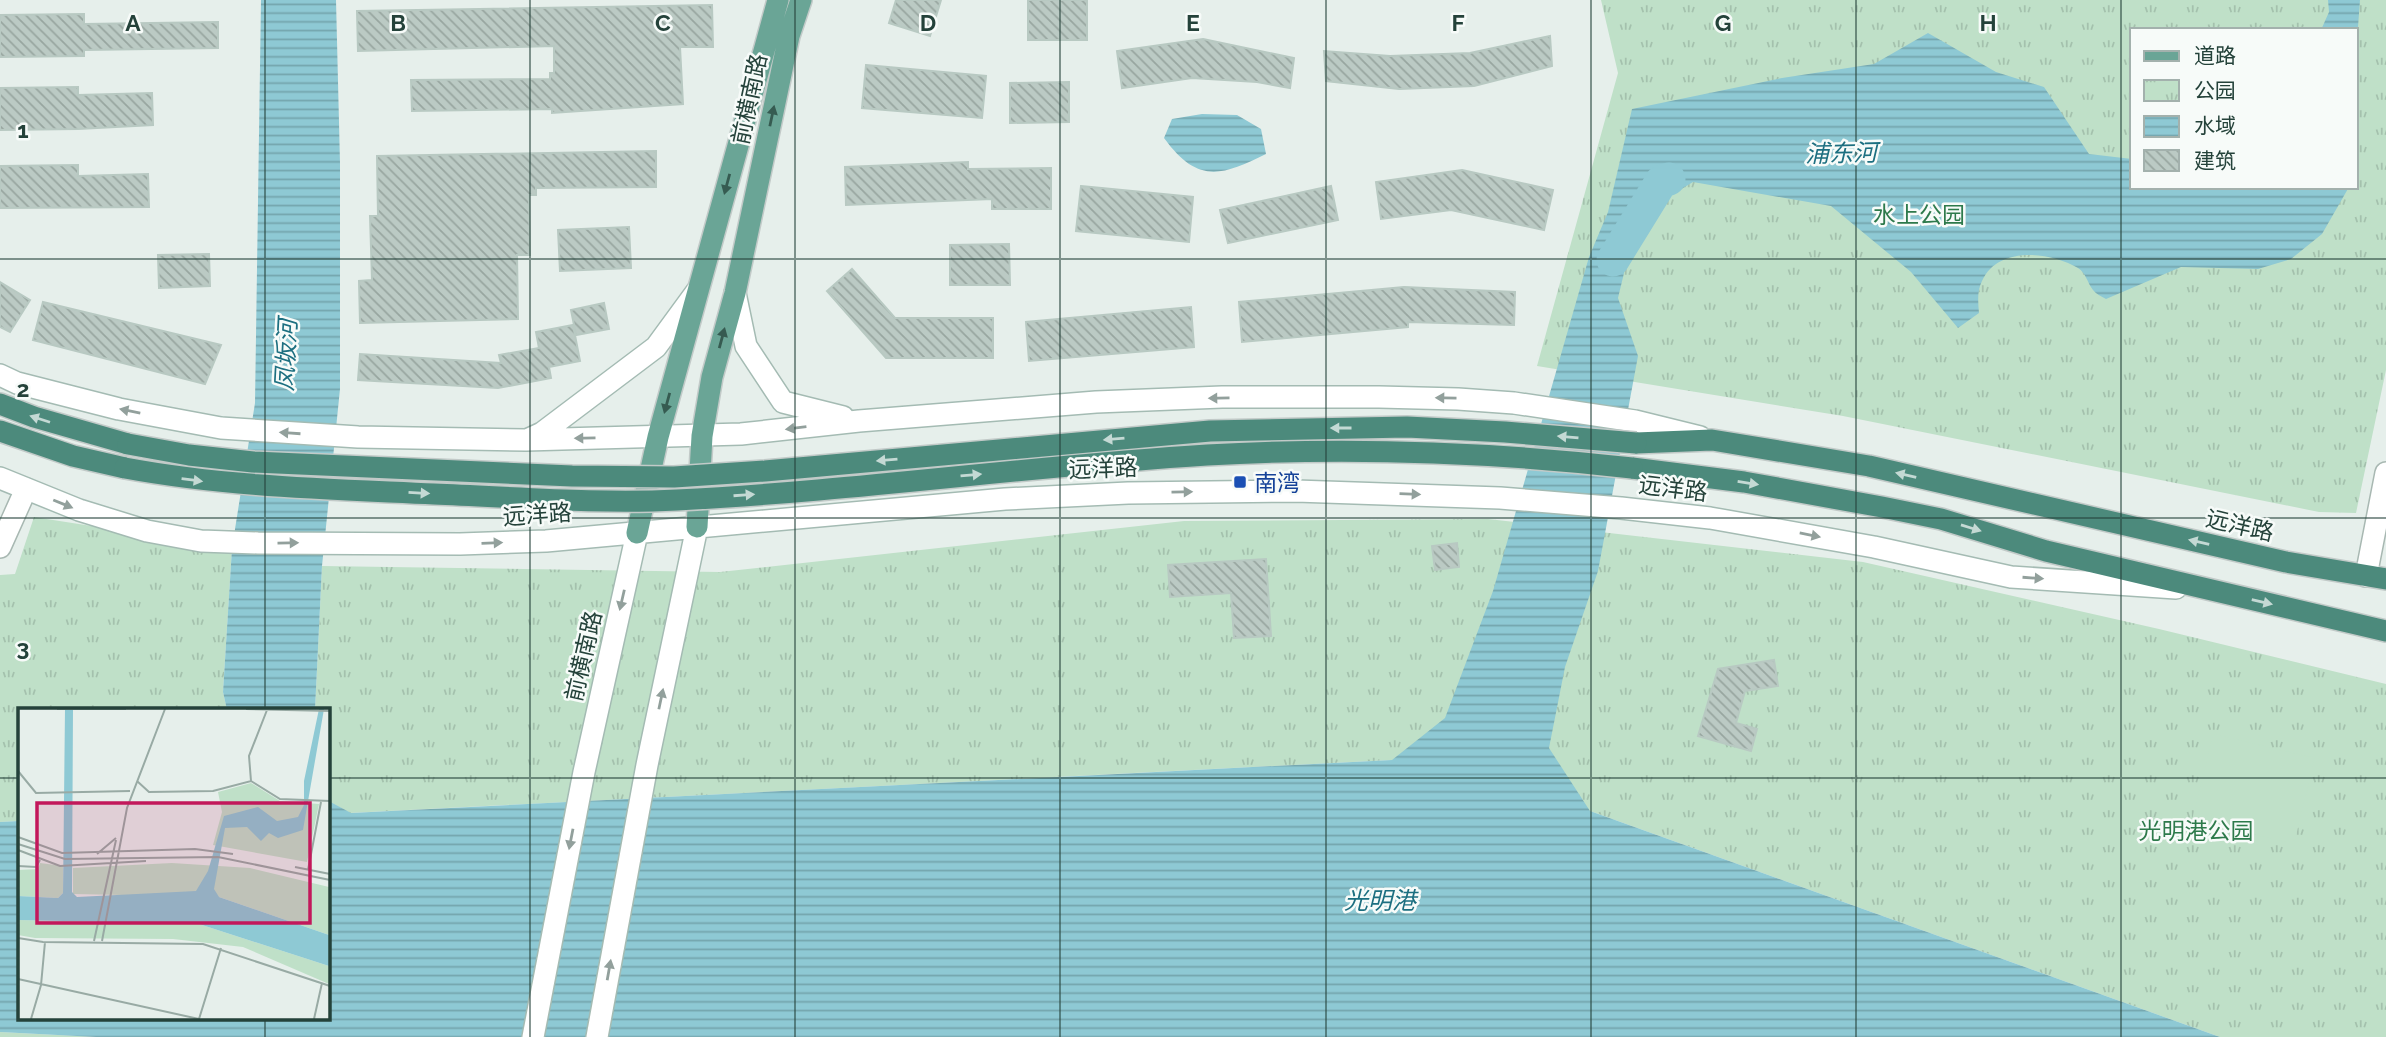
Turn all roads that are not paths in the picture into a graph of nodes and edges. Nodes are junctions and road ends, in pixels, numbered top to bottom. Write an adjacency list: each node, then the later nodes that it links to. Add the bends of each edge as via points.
1 (778, 0): 3 (main road, 前横南路, one-way to 3)
2 (801, 0): 4 (main road, 前横南路, one-way to 2, via 789,36)
3 (698, 289): 10 (main road, 前横南路, one-way to 10); 11 (main road, 前横南路, via 656,347)
4 (735, 293): 7 (main road, 前横南路, via 747,346 783,402); 9 (main road, 前横南路, one-way to 4, via 712,377)
5 (0, 375): 11 (main road, 远洋路, one-way to 5, via 358,437 221,428 119,409)
6 (0, 404): 12 (highway, 远洋路, one-way to 6, bridge, via 1636,443 1407,428 1210,431 765,471 572,477 189,455 128,444)
7 (859, 421): 9 (main road, 远洋路, one-way to 9); 12 (main road, 远洋路, one-way to 7, via 1635,421 1514,403 1392,397 1096,402)
8 (0, 431): 20 (highway, 远洋路, one-way to 20, bridge, via 73,456 186,480 570,500 768,494 1121,461 1309,452 1503,456 1744,482 1894,509)
9 (702, 436): 10 (main road, 远洋路); 16 (main road, 前横南路)
10 (658, 437): 11 (main road, 远洋路, one-way to 11); 17 (main road, 前横南路)
11 (526, 440)
12 (1712, 440): 19 (highway, 远洋路, one-way to 12, via 2286,562 1869,466)
13 (2386, 473): 19 (main road)
14 (0, 478): 15 (main road, 远洋路)
15 (26, 489): 17 (main road, 远洋路, one-way to 17, via 128,526 227,543 494,544); 18 (main road)
16 (697, 527): 17 (main road, 远洋路); 20 (main road, 远洋路, one-way to 20, via 1006,499 1128,493 1296,491 1500,498 1621,508 1793,531 2011,577); 23 (main road, 前横南路, one-way to 16)
17 (637, 533): 22 (main road, 前横南路, one-way to 22, via 584,772)
18 (0, 547)
19 (2376, 577)
20 (2214, 590): 21 (highway, 远洋路, one-way to 21)
21 (2386, 631)
22 (533, 1037)
23 (597, 1037)

